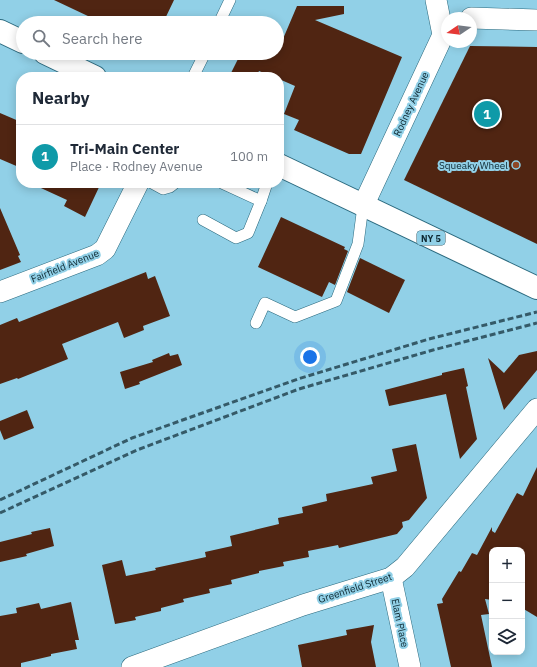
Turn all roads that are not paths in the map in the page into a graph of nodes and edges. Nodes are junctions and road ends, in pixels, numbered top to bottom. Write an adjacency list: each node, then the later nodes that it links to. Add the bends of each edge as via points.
1 (230, 0): 3 (lane)
2 (438, 9): 15 (street, Rodney Avenue, via 443,35)
3 (222, 16)
4 (477, 18): 5 (street)
5 (537, 20)
6 (60, 60): 8 (main road)
7 (202, 60): 9 (lane)
8 (85, 72)
9 (196, 72)
10 (284, 167): 15 (main road, NY 5)
11 (136, 188): 18 (street, Fairfield Avenue, via 105,249 97,255)
12 (233, 188): 14 (lane)
13 (265, 188): 14 (lane)
14 (261, 201): 16 (lane, via 248,233 236,238)
15 (363, 206): 17 (main road, NY 5); 19 (lane, via 358,244 336,301 295,317 265,303)
16 (203, 220)
17 (537, 288)
18 (0, 292)
19 (256, 323)
20 (537, 409): 21 (street, Greenfield Street, via 405,567)
21 (391, 578): 22 (street, Greenfield Street, via 303,605); 23 (street, Elam Place)
22 (132, 667)
23 (410, 667)

